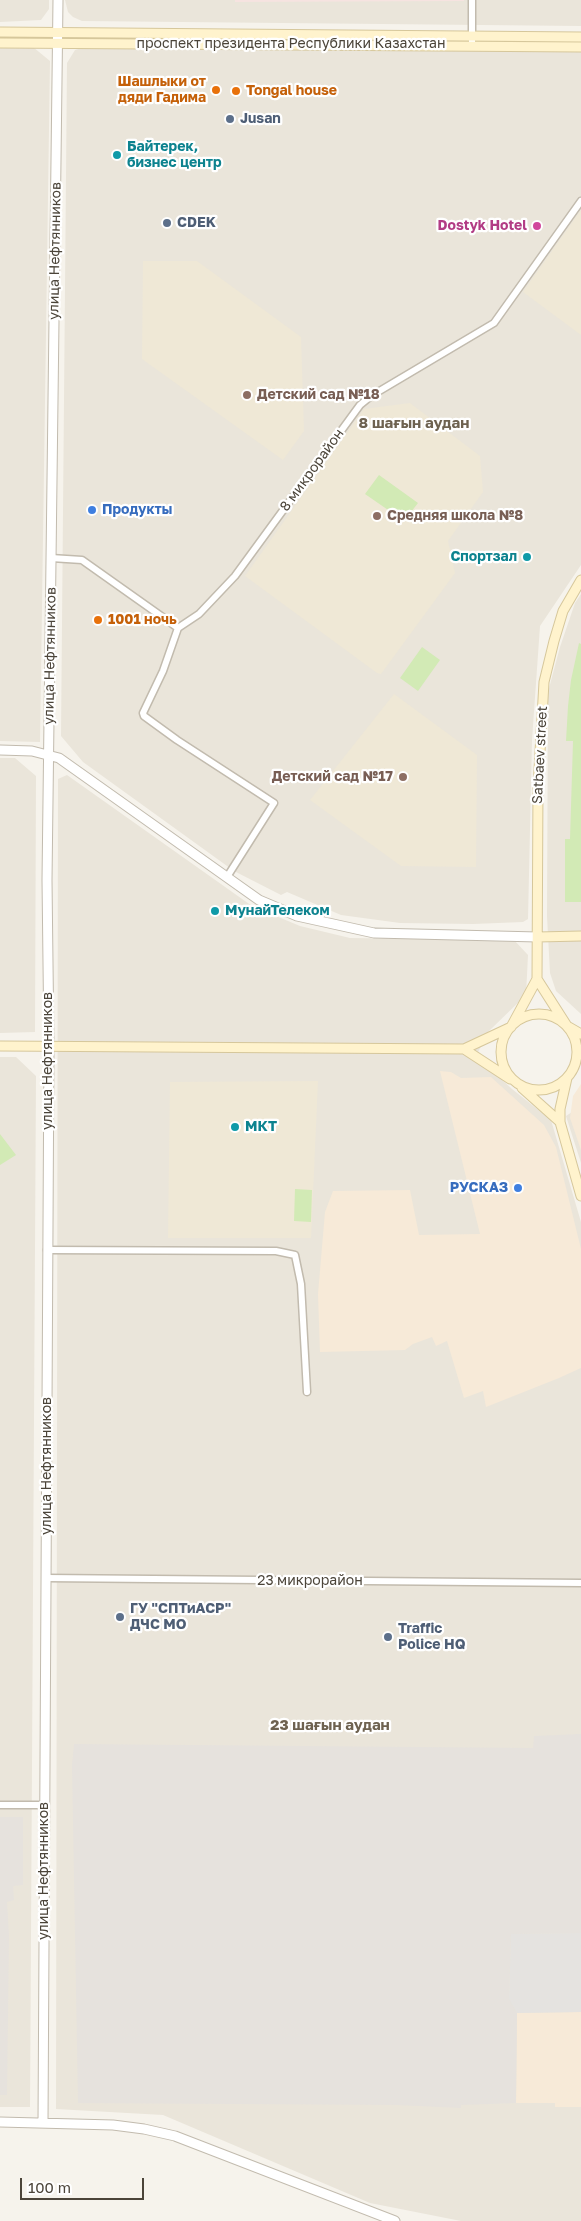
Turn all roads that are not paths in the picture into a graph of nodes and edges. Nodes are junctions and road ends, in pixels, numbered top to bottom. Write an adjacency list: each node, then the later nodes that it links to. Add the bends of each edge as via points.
1 (58, 0): 4 (street, улица Нефтянников)
2 (472, 0): 5 (street)
3 (0, 32): 4 (main road, проспект президента Республики Казахстан)
4 (58, 33): 7 (main road, проспект президента Республики Казахстан); 9 (street, улица Нефтянников)
5 (473, 36): 6 (main road, проспект президента Республики Казахстан); 7 (main road, проспект президента Республики Казахстан); 10 (street)
6 (581, 37)
7 (357, 40): 9 (main road, проспект президента Республики Казахстан); 10 (main road, проспект президента Республики Казахстан)
8 (0, 43): 9 (main road, проспект президента Республики Казахстан)
9 (58, 43): 13 (street, улица Нефтянников)
10 (472, 46): 11 (main road, проспект президента Республики Казахстан)
11 (581, 47)
12 (581, 201): 15 (street, 8 микрорайон, via 494,322 360,405 235,576 199,614)
13 (52, 558): 15 (street, via 82,560); 17 (street, улица Нефтянников)
14 (581, 580): 19 (main road, Satbaev street, via 563,611 544,682 538,786)
15 (178, 628): 18 (street, via 144,716 274,803)
16 (0, 750): 17 (street)
17 (48, 754): 18 (street, via 70,765); 26 (street, улица Нефтянников)
18 (227, 877): 19 (street, via 259,900 297,916 374,933)
19 (538, 936): 20 (main road); 21 (main road)
20 (581, 936)
21 (538, 979): 22 (main road); 23 (main road)
22 (568, 1026): 23 (main road, via 551,1017 532,1015); 24 (main road); 29 (main road, via 574,1036 577,1058)
23 (511, 1027): 27 (main road); 30 (main road, via 504,1038 502,1056 508,1074)
24 (581, 1034)
25 (0, 1046): 26 (main road)
26 (49, 1046): 27 (main road); 33 (street, улица Нефтянников)
27 (464, 1048): 30 (main road)
28 (581, 1063): 29 (main road)
29 (568, 1078): 30 (main road, via 554,1087 537,1090); 31 (main road)
30 (516, 1083): 31 (main road)
31 (560, 1122): 32 (main road)
32 (581, 1196)
33 (47, 1250): 34 (street, via 276,1251 294,1256 301,1284); 35 (street, улица Нефтянников)
34 (307, 1392)
35 (46, 1578): 36 (street, 23 микрорайон); 38 (street, улица Нефтянников)
36 (578, 1583)
37 (0, 1805): 38 (street)
38 (45, 1805): 40 (street, улица Нефтянников)
39 (0, 2122): 40 (street)
40 (43, 2123): 41 (street, via 113,2125 175,2136)
41 (396, 2221)

